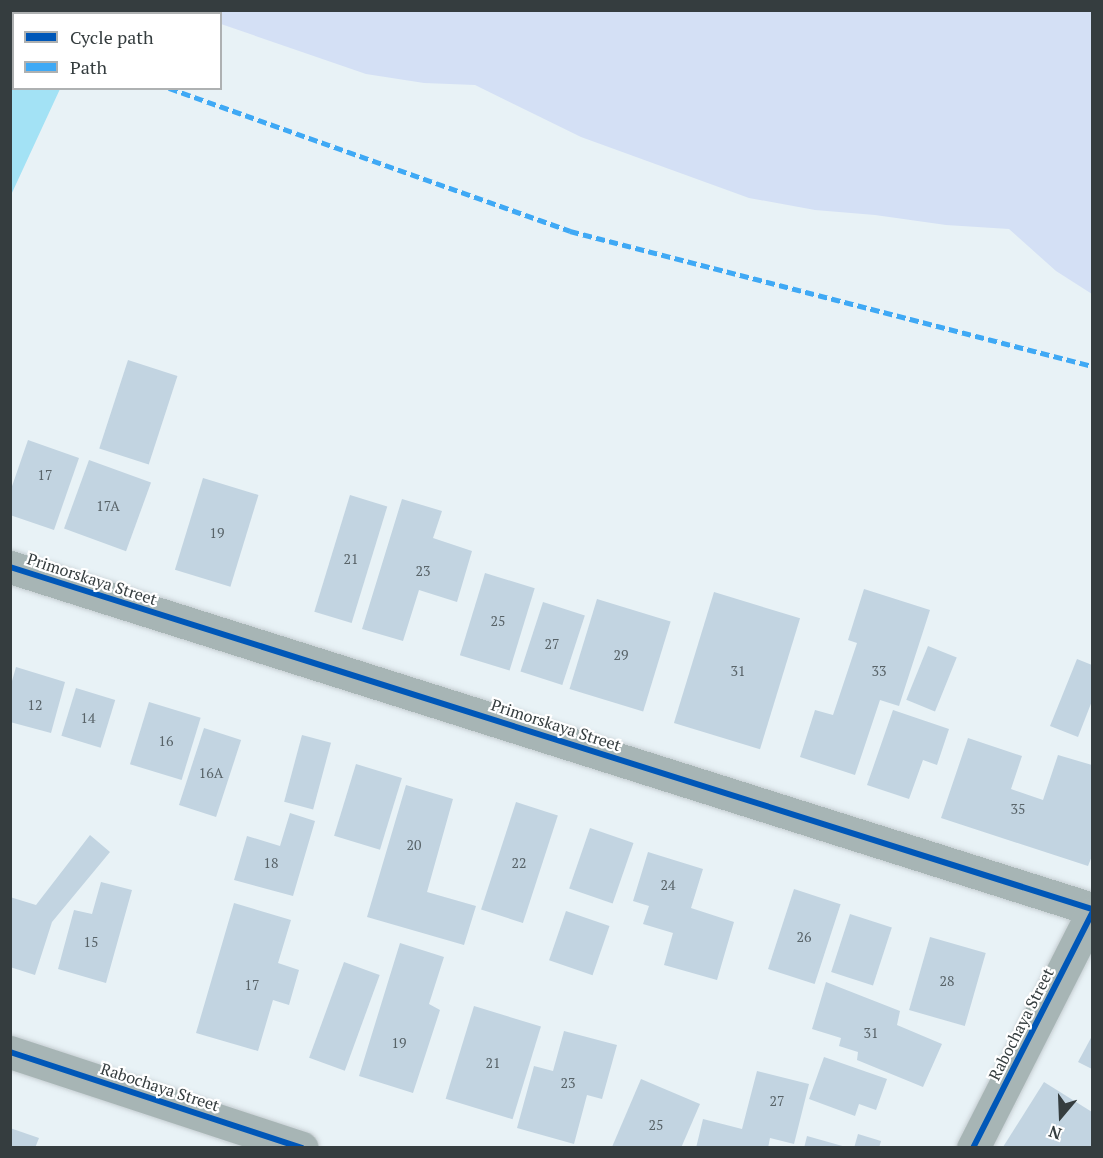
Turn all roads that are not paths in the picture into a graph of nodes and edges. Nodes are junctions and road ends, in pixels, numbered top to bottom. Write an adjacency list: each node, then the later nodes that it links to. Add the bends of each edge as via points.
1 (10, 567): 2 (street, Primorskaya Street)
2 (1092, 909)
3 (1092, 914): 6 (street, Rabochaya Street)
4 (10, 1053): 5 (street, Rabochaya Street)
5 (302, 1148)
6 (973, 1148)

